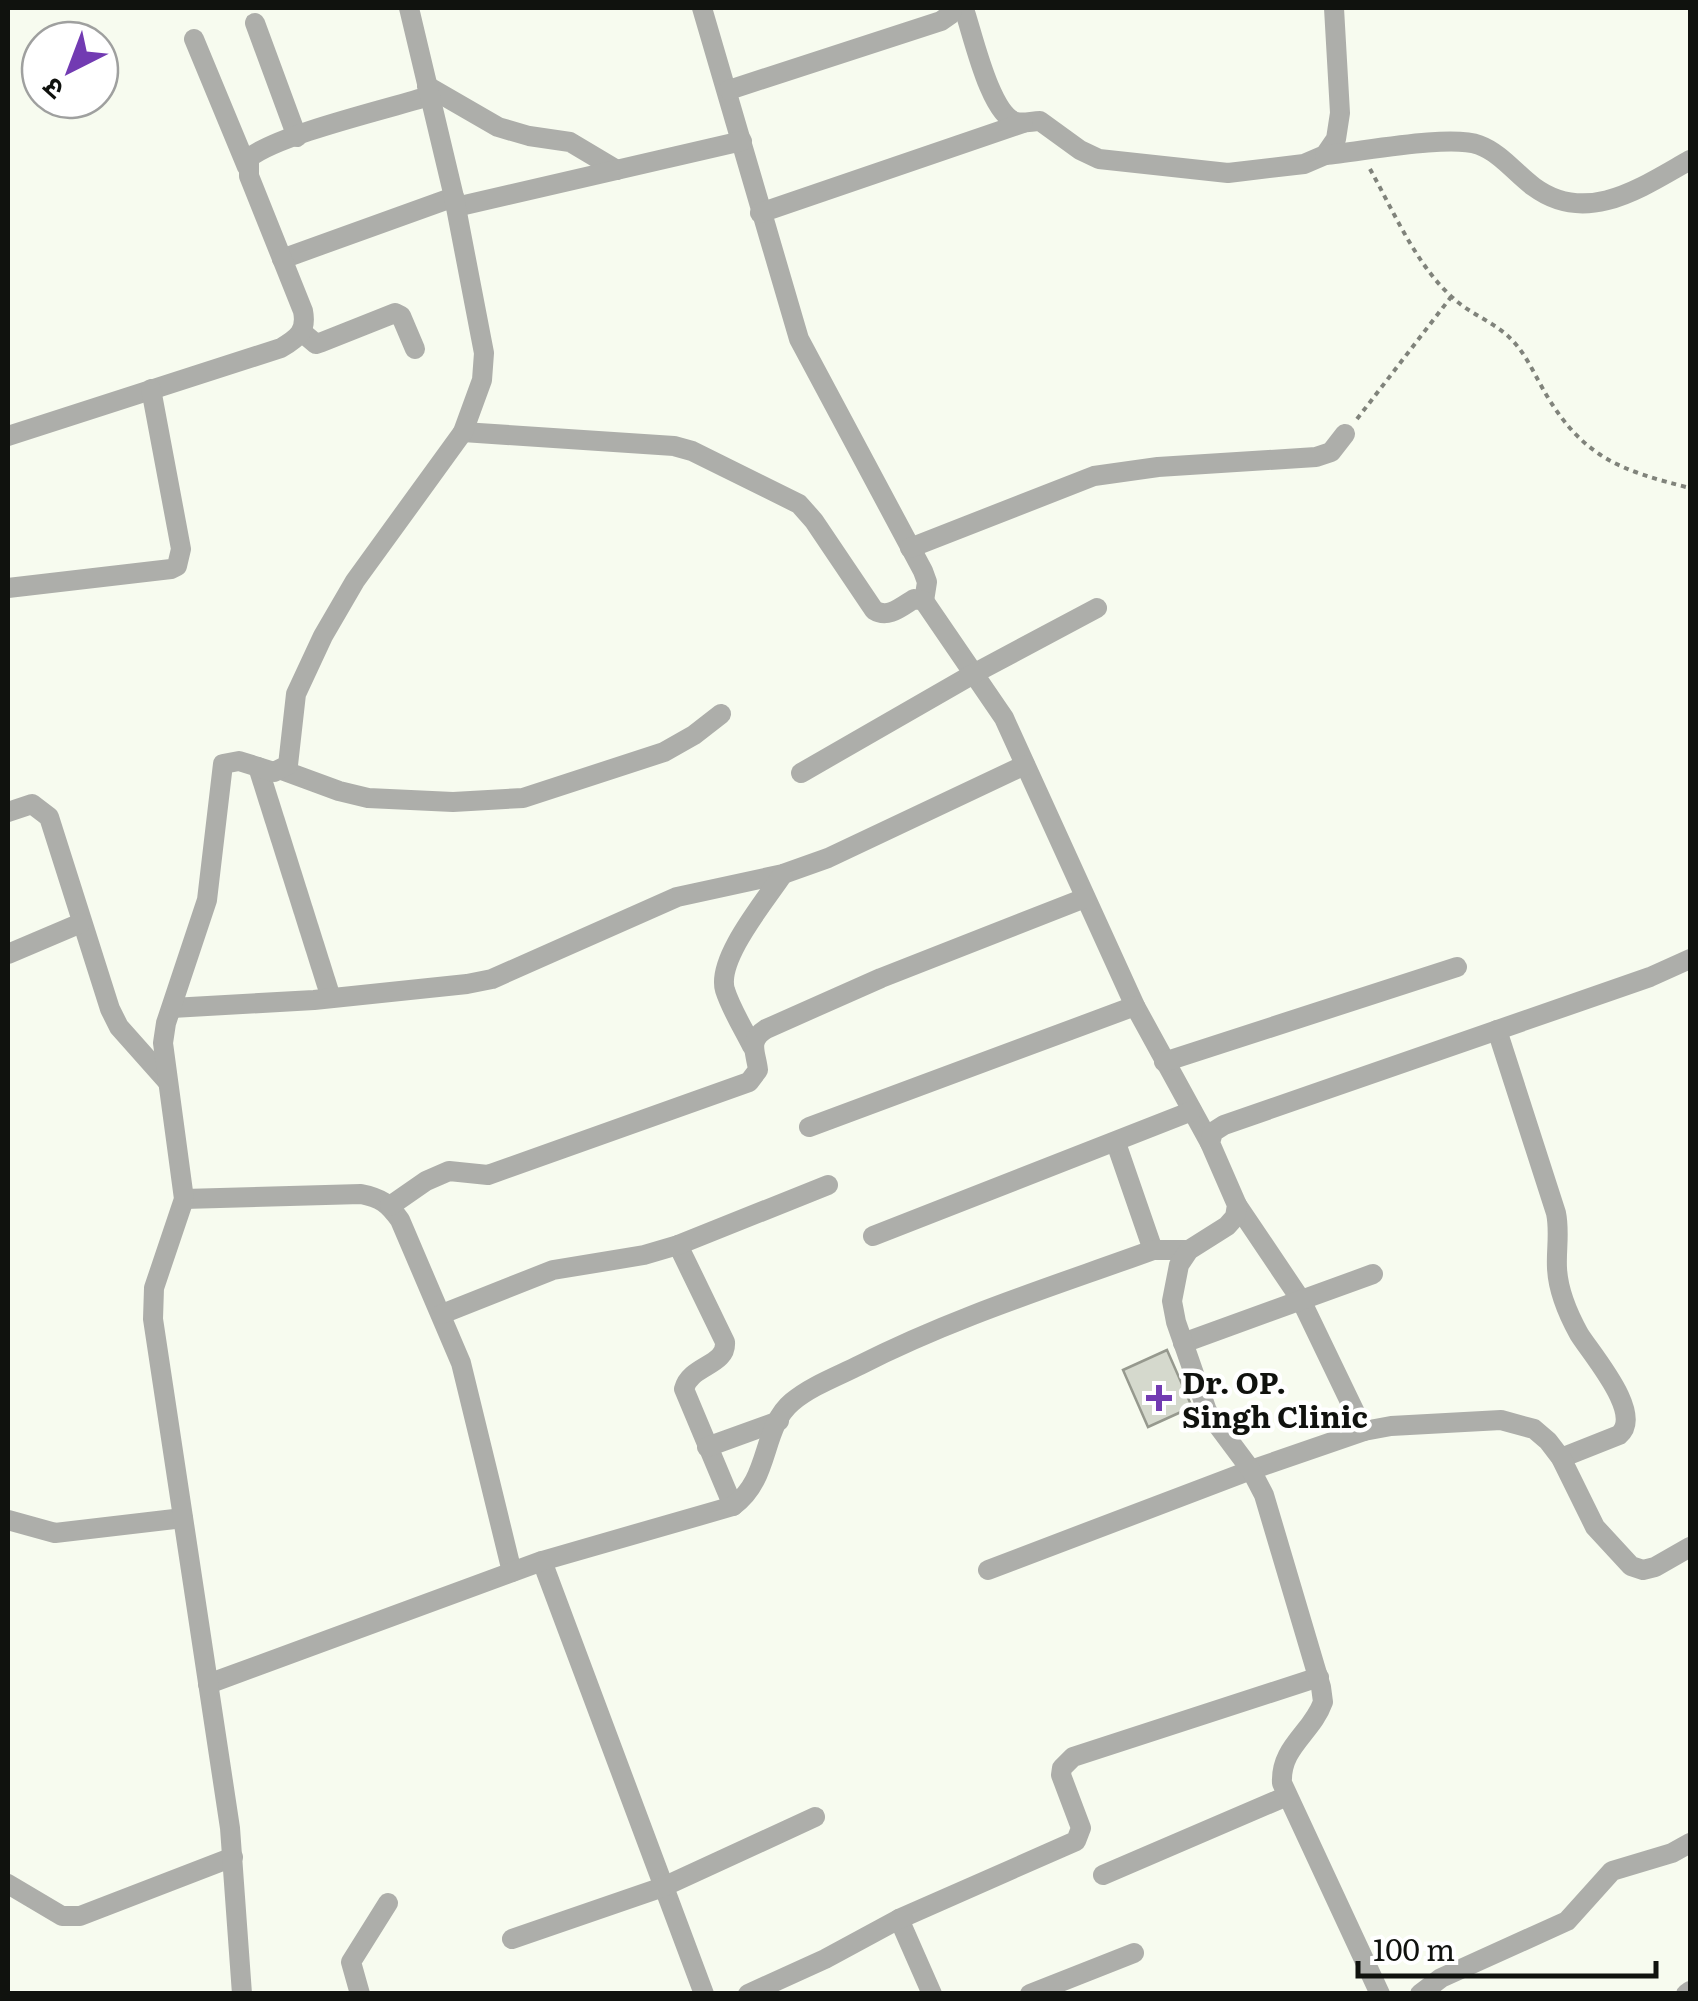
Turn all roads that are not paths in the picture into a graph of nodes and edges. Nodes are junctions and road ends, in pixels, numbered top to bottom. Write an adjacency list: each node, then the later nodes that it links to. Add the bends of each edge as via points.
1 (409, 8): 8 (street)
2 (702, 8): 7 (street)
3 (1334, 8): 12 (street, via 1340,114)
4 (959, 10): 7 (street); 9 (street, via 996,104)
5 (254, 22): 10 (street)
6 (194, 38): 14 (street)
7 (729, 90): 11 (street)
8 (428, 91): 10 (street); 15 (street, via 507,130 578,145); 16 (street)
9 (1023, 124): 12 (street, via 1040,122 1099,159 1189,170 1236,173); 17 (street)
10 (297, 137): 14 (street, via 257,152)
11 (742, 141): 15 (street); 17 (street)
12 (1325, 156): 13 (street, via 1478,144 1549,196 1581,206 1616,199)
13 (1690, 160)
14 (247, 166): 18 (street)
15 (617, 170): 16 (street)
16 (455, 202): 18 (street); 22 (street, via 484,353 482,380)
17 (760, 214): 25 (street, via 807,358)
18 (282, 259): 19 (street, via 302,311)
19 (302, 332): 20 (street, via 316,344 395,312); 21 (street, via 281,348)
20 (414, 349)
21 (151, 390): 24 (street); 26 (street, via 181,549 177,566)
22 (463, 432): 27 (street, via 692,451 799,504 874,610 890,613 914,599); 33 (street, via 335,612 296,694 291,758)
23 (1345, 434): 25 (street, via 1316,457 1094,476)
24 (8, 436)
25 (910, 548): 27 (street, via 927,582)
26 (8, 588)
27 (924, 601): 29 (street)
28 (1097, 608): 29 (street)
29 (975, 673): 31 (street); 34 (street)
30 (720, 714): 33 (street, via 664,752 524,798 386,800)
31 (1024, 765): 36 (street); 37 (street)
32 (258, 767): 33 (street); 42 (street); 44 (street, via 224,764 207,900)
33 (282, 770)
34 (802, 773)
35 (8, 812): 38 (street, via 32,804 48,817)
36 (782, 874): 42 (street, via 677,897 492,979); 46 (street, via 723,976)
37 (1085, 898): 43 (street); 46 (street, via 766,1028)
38 (81, 923): 39 (street); 48 (street, via 119,1027)
39 (8, 954)
40 (1690, 959): 45 (street)
41 (1457, 967): 47 (street)
42 (331, 998): 44 (street)
43 (1135, 1006): 47 (street); 50 (street)
44 (172, 1008): 48 (street, via 163,1043)
45 (1497, 1030): 52 (street, via 1224,1125); 68 (street, via 1556,1213 1562,1297 1627,1422 1619,1435)
46 (752, 1046): 56 (street, via 758,1070 742,1086 488,1175 439,1174)
47 (1164, 1062): 49 (street)
48 (168, 1082): 54 (street)
49 (1192, 1111): 51 (street); 52 (street)
50 (809, 1127)
51 (1116, 1143): 57 (street); 59 (street)
52 (1210, 1143): 55 (street)
53 (828, 1185): 58 (street)
54 (184, 1199): 56 (street, via 360,1194); 71 (street, via 152,1303)
55 (1237, 1205): 60 (street, via 1227,1226); 62 (street)
56 (390, 1206): 63 (street)
57 (873, 1236)
58 (678, 1245): 63 (street, via 553,1270); 67 (street, via 725,1342 721,1356 694,1371 684,1389)
59 (1153, 1250): 60 (street); 65 (street, via 926,1332 796,1398)
60 (1189, 1250): 64 (street, via 1172,1301)
61 (1373, 1274): 62 (street)
62 (1301, 1300): 64 (street); 66 (street)
63 (442, 1314): 76 (street, via 468,1385)
64 (1183, 1343): 69 (street, via 1207,1411)
65 (779, 1421): 67 (street); 70 (street, via 756,1481)
66 (1364, 1432): 68 (street, via 1502,1420 1534,1430); 69 (street)
67 (707, 1447): 70 (street)
68 (1561, 1458): 73 (street, via 1595,1526 1631,1566 1655,1567)
69 (1251, 1470): 75 (street); 77 (street)
70 (732, 1506): 74 (street)
71 (182, 1518): 72 (street, via 55,1532); 78 (street)
72 (9, 1522)
73 (1690, 1548)
74 (542, 1561): 76 (street); 85 (street)
75 (988, 1570)
76 (512, 1572): 78 (street)
77 (1319, 1678): 79 (street, via 1319,1714 1282,1768); 87 (street, via 1073,1757 1062,1775 1082,1828 1076,1841)
78 (208, 1684): 82 (street)
79 (1287, 1796): 83 (street); 96 (street)
80 (816, 1817): 85 (street)
81 (1690, 1843): 97 (street, via 1612,1871 1558,1926 1441,1978)
82 (233, 1857): 84 (street, via 80,1916 62,1916); 90 (street)
83 (1103, 1875)
84 (8, 1884)
85 (663, 1887): 88 (street); 92 (street)
86 (388, 1903): 91 (street, via 352,1962)
87 (899, 1919): 93 (street); 94 (street)
88 (512, 1939)
89 (1134, 1953): 95 (street)
90 (242, 1994)
91 (360, 1994)
92 (704, 1994)
93 (748, 1994)
94 (932, 1994)
95 (1030, 1994)
96 (1380, 1994)
97 (1420, 1994)

